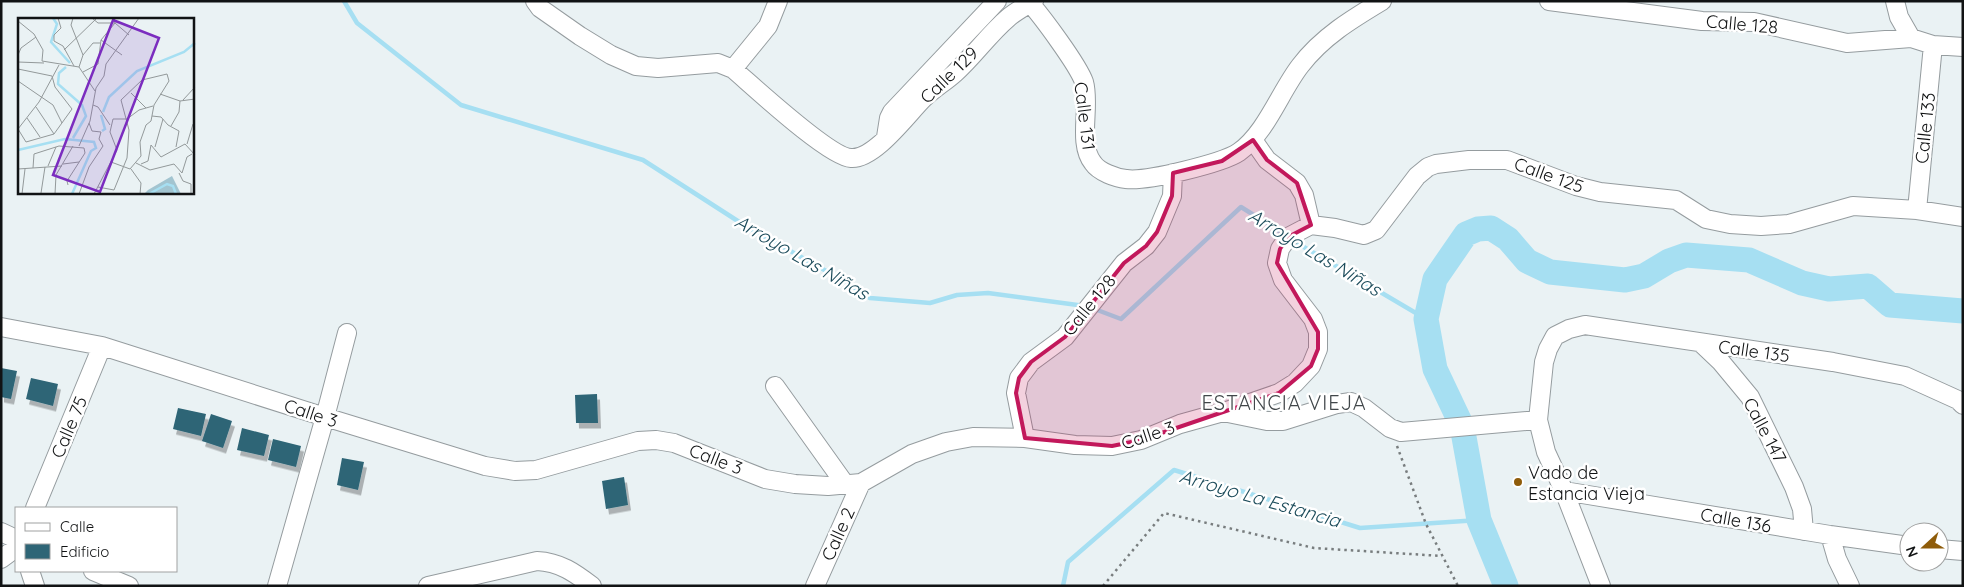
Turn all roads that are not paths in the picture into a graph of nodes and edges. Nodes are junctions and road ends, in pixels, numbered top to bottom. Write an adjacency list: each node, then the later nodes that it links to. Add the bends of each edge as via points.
1 (535, 1): 12 (street, via 580,36 636,66 658,68 718,63)
2 (778, 1): 12 (street, via 768,26)
3 (997, 1): 13 (street, via 892,112)
4 (1382, 1): 14 (street, via 1326,38 1300,66)
5 (1549, 1): 8 (street, Calle 128)
6 (1895, 1): 9 (street, via 1899,17)
7 (1031, 2): 13 (street, Calle 129, via 1010,16); 15 (street, Calle 131, via 1084,82 1086,146 1093,164 1127,180)
8 (1585, 3): 9 (street, Calle 128, via 1702,21 1754,22 1847,43)
9 (1911, 38): 10 (street, Calle 128)
10 (1933, 45): 11 (street, Calle 128); 16 (street, Calle 133)
11 (1963, 47)
12 (733, 69): 13 (street, Calle 129, via 817,141 841,156 852,159 868,154)
13 (886, 138)
14 (1253, 140): 15 (street, Calle 131, via 1222,161); 18 (street, via 1267,160 1297,183 1304,195)
15 (1173, 173): 28 (street, Calle 128, via 1172,196 1158,232 1124,263 1065,337 1031,362 1019,378 1016,393)
16 (1917, 210): 17 (street, Calle 125); 18 (street, Calle 125, via 1853,206 1789,224 1730,224 1706,219 1676,200 1600,192 1507,160 1469,160 1428,167 1417,176 1376,230 1364,235)
17 (1963, 217)
18 (1311, 225): 25 (street, via 1288,237 1280,249 1277,263 1283,280 1313,318 1318,332 1318,349 1311,366 1294,384 1279,393)
19 (1, 327): 22 (street, Calle 3)
20 (347, 333): 26 (street)
21 (1701, 343): 24 (street, Calle 135, via 1905,376); 27 (street, Calle 135, via 1585,325 1569,329 1555,336 1548,349); 32 (street, Calle 147, via 1750,397 1794,486 1802,509)
22 (102, 346): 26 (street, Calle 3); 31 (street, Calle 75)
23 (775, 386): 29 (street)
24 (1963, 405)
25 (1223, 412): 27 (street, Calle 3, via 1283,421 1351,402 1401,432); 28 (street, Calle 3, via 1112,446)
26 (325, 417): 29 (street, Calle 3, via 485,466 515,470 536,470 638,441 656,440 674,443 765,479 828,486); 45 (street)
27 (1538, 420): 30 (street, via 1546,452)
28 (1024, 438): 29 (street, Calle 3, via 973,437 946,442 912,454)
29 (853, 484): 48 (street, Calle 2)
30 (1564, 491): 32 (street, Calle 136); 49 (street)
31 (35, 507)
32 (1804, 531): 34 (street, Calle 136)
33 (1, 532): 35 (street)
34 (1830, 535): 36 (street, Calle 136); 50 (street)
35 (15, 538)
36 (1899, 545)
37 (15, 549): 40 (street)
38 (1949, 550): 39 (street)
39 (1963, 551)
40 (1, 559)
41 (30, 572): 43 (street)
42 (95, 572): 44 (street)
43 (35, 586)
44 (129, 586)
45 (277, 586)
46 (428, 586): 47 (street, via 537,561 564,566)
47 (592, 586)
48 (816, 586)
49 (1601, 586)
50 (1850, 586)

